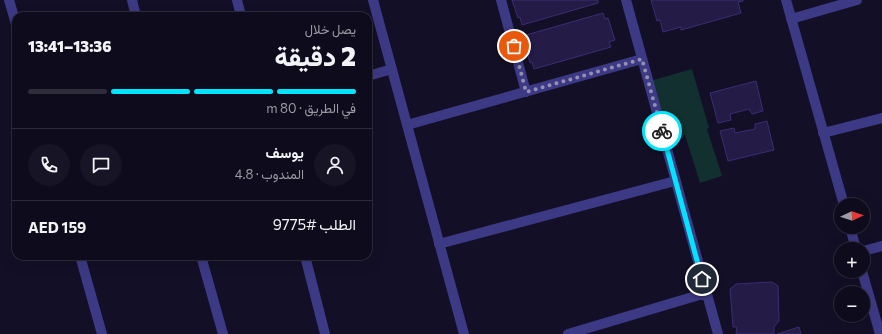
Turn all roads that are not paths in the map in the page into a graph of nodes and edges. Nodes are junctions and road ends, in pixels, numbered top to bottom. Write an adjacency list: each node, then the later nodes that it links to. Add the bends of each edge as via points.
1 (9, 0): 9 (street)
2 (132, 0): 10 (street)
3 (237, 0): 11 (street)
4 (373, 0): 14 (street)
5 (501, 0): 16 (street)
6 (626, 0): 13 (street)
7 (786, 0): 12 (street)
8 (857, 0): 12 (street)
9 (12, 12)
10 (135, 12)
11 (240, 12)
12 (791, 19): 19 (street)
13 (642, 59): 16 (street); 20 (street)
14 (392, 69): 15 (street); 18 (street)
15 (372, 75)
16 (526, 92): 18 (street)
17 (882, 118): 19 (street)
18 (407, 125): 22 (street)
19 (823, 133): 21 (street)
20 (675, 181): 22 (street); 29 (street)
21 (842, 198)
22 (440, 244): 34 (street)
23 (882, 246): 24 (street)
24 (870, 249)
25 (81, 260): 31 (street)
26 (203, 260): 32 (street)
27 (306, 260): 33 (street)
28 (864, 278): 37 (street)
29 (706, 293): 30 (street); 36 (street)
30 (590, 331): 35 (street)
31 (102, 334)
32 (223, 334)
33 (325, 334)
34 (464, 334)
35 (568, 334)
36 (718, 334)
37 (880, 334)

